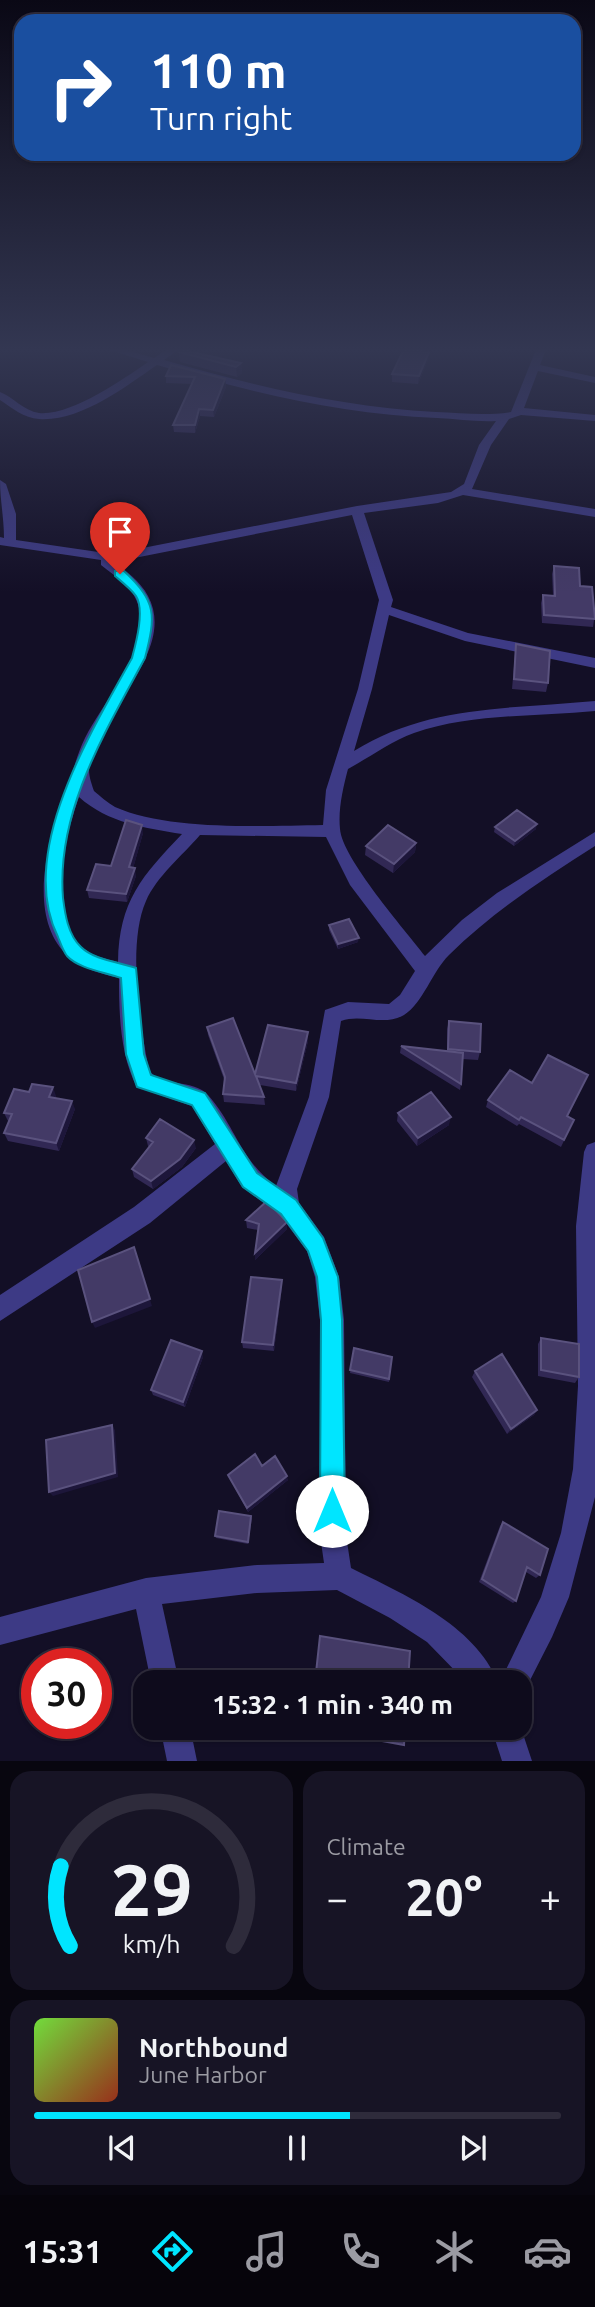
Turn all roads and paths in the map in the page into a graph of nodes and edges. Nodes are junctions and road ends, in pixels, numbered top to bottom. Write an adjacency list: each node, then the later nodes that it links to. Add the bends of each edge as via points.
1 (496, 429): 3 (street)
2 (0, 484): 6 (street, via 10,514)
3 (462, 491): 4 (street, via 438,499); 5 (street)
4 (357, 510): 6 (street, via 111,558); 8 (street, via 385,590)
5 (595, 513)
6 (5, 542)
7 (106, 562): 12 (street, via 141,593 145,603 142,644)
8 (384, 609): 9 (street, via 465,637); 11 (street)
9 (595, 663)
10 (595, 706): 11 (street, via 417,726)
11 (344, 765): 14 (street, via 330,812)
12 (80, 773): 13 (street, via 83,790 101,810); 17 (street, via 56,840 57,919 73,951)
13 (195, 830): 14 (street); 17 (street, via 138,898 129,924)
14 (331, 831): 16 (street, via 356,880)
15 (595, 838): 16 (street, via 507,893)
16 (425, 970): 20 (street, via 398,1009 345,1011 332,1016 319,1097 286,1189)
17 (130, 973): 18 (street, via 135,1054 144,1081 199,1099)
18 (228, 1147): 20 (street, via 250,1180); 21 (street, via 142,1214)
19 (595, 1152): 27 (street, via 587,1223 591,1374 582,1496 557,1590)
20 (288, 1207): 22 (street, via 316,1245 327,1277 332,1320 332,1535)
21 (0, 1309)
22 (339, 1576): 23 (street, via 257,1579); 26 (street, via 445,1636)
23 (146, 1592): 24 (street); 25 (street)
24 (0, 1631)
25 (162, 1670)
26 (476, 1670)
27 (521, 1670)
28 (178, 1740): 30 (street)
29 (510, 1740): 31 (street)
30 (182, 1761)
31 (517, 1761)

